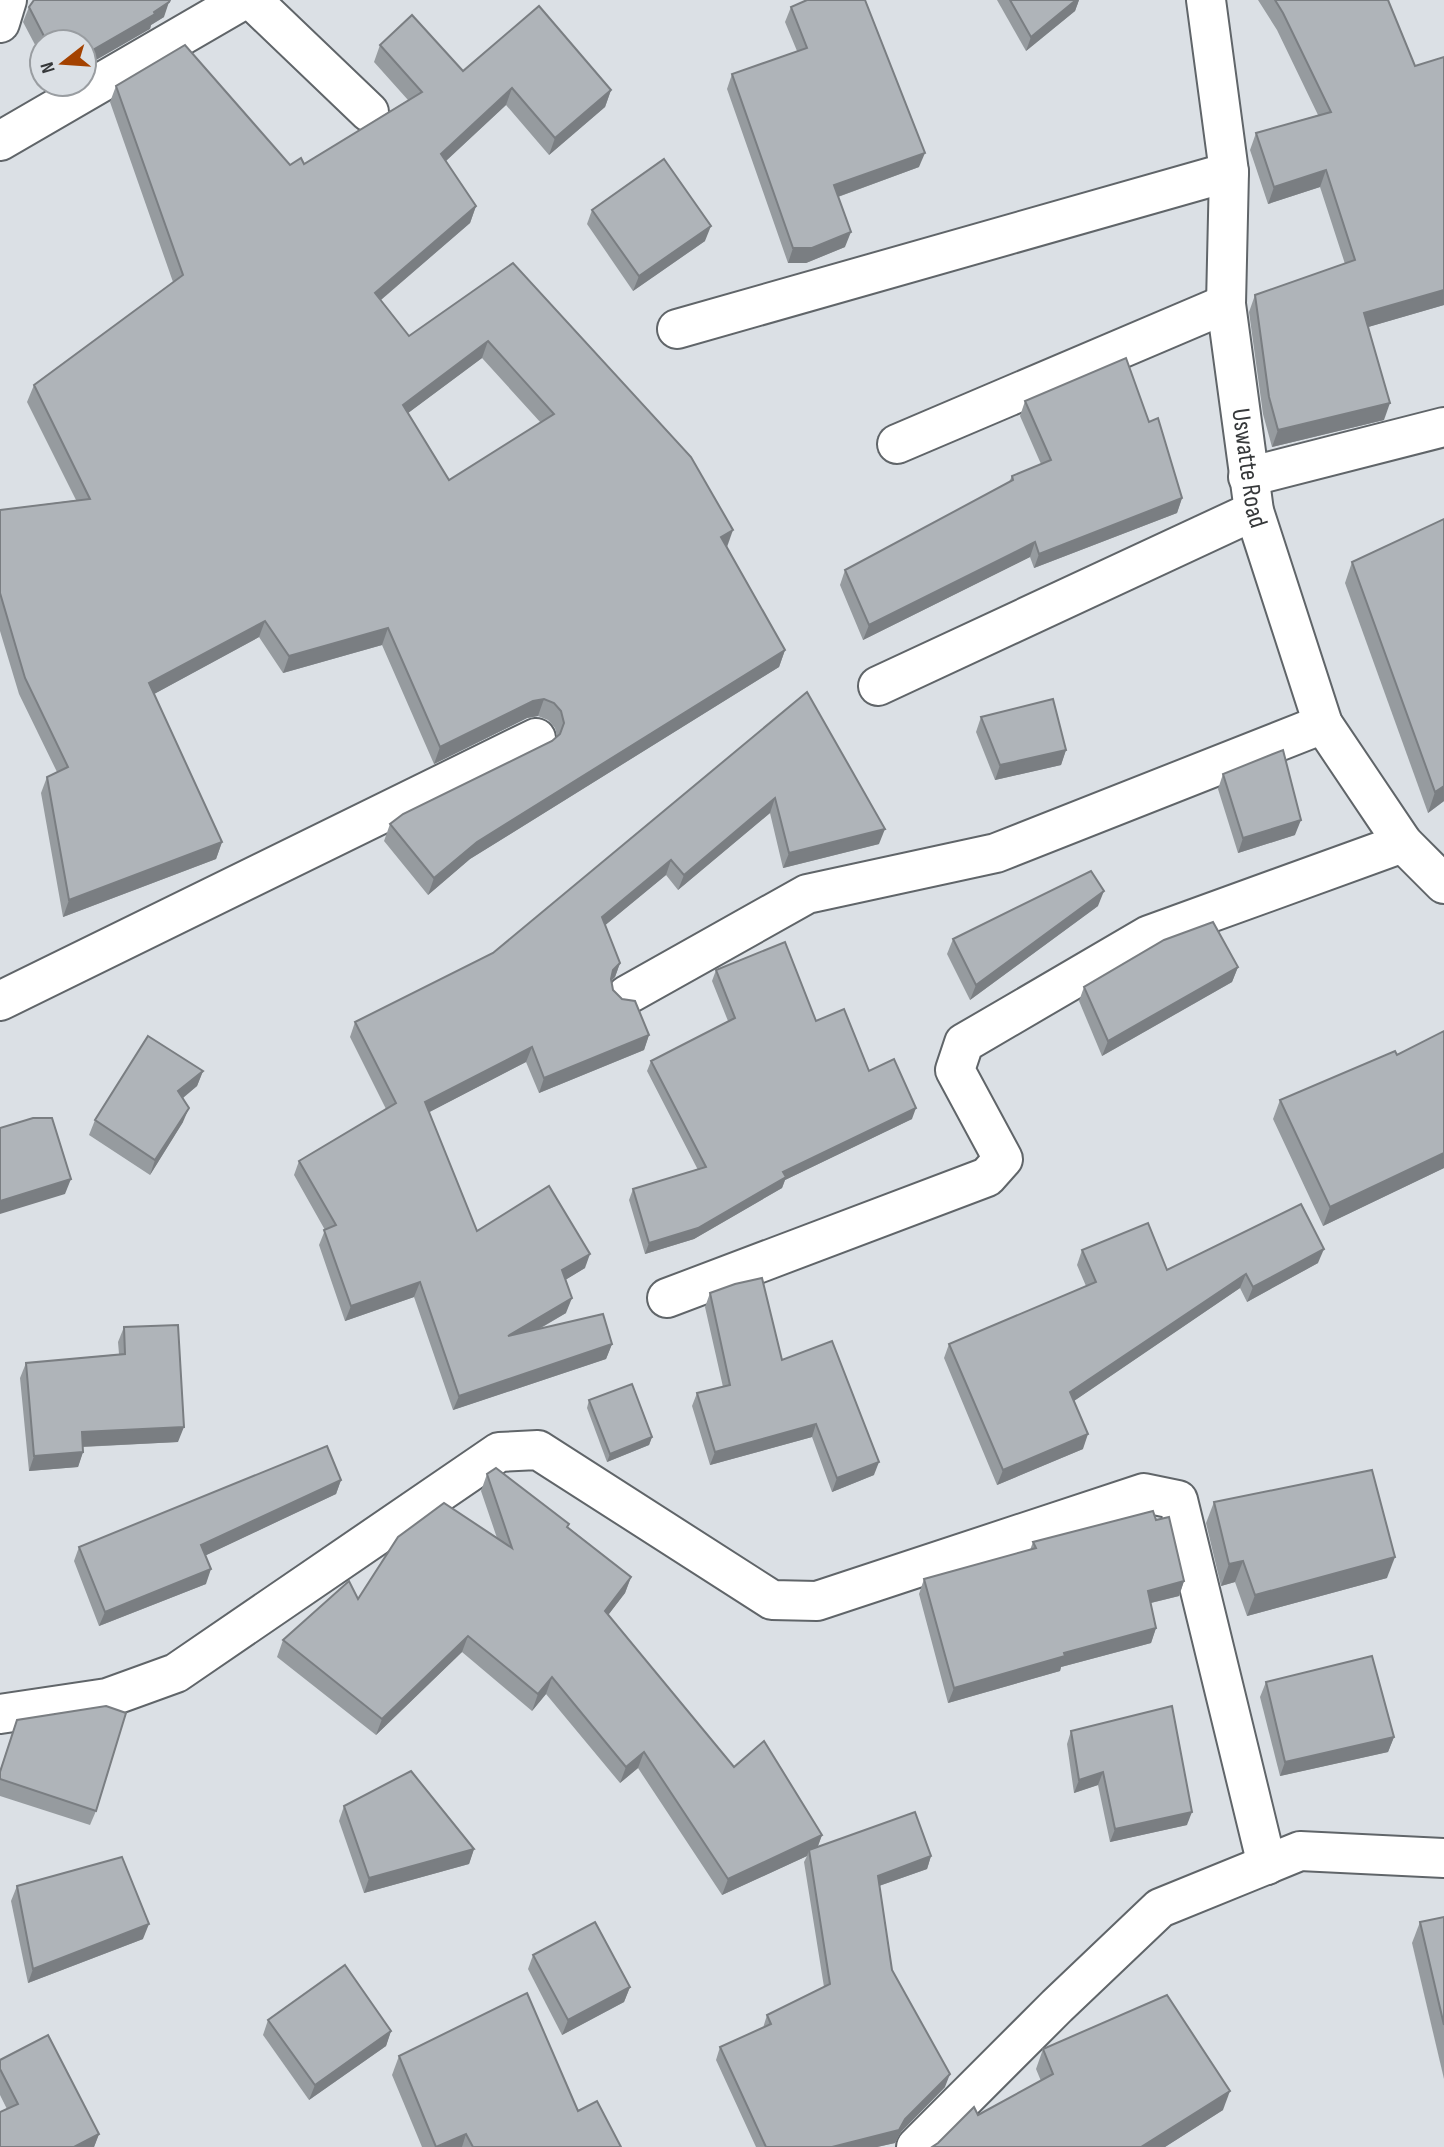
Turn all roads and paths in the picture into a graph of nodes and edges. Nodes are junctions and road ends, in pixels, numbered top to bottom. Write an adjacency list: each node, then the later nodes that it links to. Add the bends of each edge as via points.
1 (6, 0): 5 (street)
2 (243, 0): 7 (street)
3 (252, 0): 6 (street)
4 (1206, 0): 8 (street, Uswatte Road)
5 (0, 23)
6 (369, 112)
7 (0, 141)
8 (1229, 172): 9 (street, Uswatte Road); 10 (street)
9 (1226, 304): 12 (street); 13 (street, Uswatte Road)
10 (677, 329)
11 (1444, 427): 13 (street)
12 (897, 444)
13 (1251, 494): 14 (street); 15 (street, Uswatte Road)
14 (878, 686)
15 (1323, 724): 17 (street, Uswatte Road); 19 (street, via 996,853 807,894)
16 (536, 738): 20 (street)
17 (1403, 843): 18 (street, Uswatte Road); 21 (street, via 1149,934 964,1043 955,1070 1003,1159 987,1177)
18 (1444, 884)
19 (627, 995)
20 (0, 1001)
21 (667, 1298)
22 (0, 1714): 24 (street, via 107,1698 176,1673 499,1452 538,1450 772,1601 817,1601 1143,1493 1178,1500)
23 (1444, 1858): 24 (street, via 1300,1851)
24 (1267, 1865): 25 (street, via 1160,1908)
25 (916, 2147)

